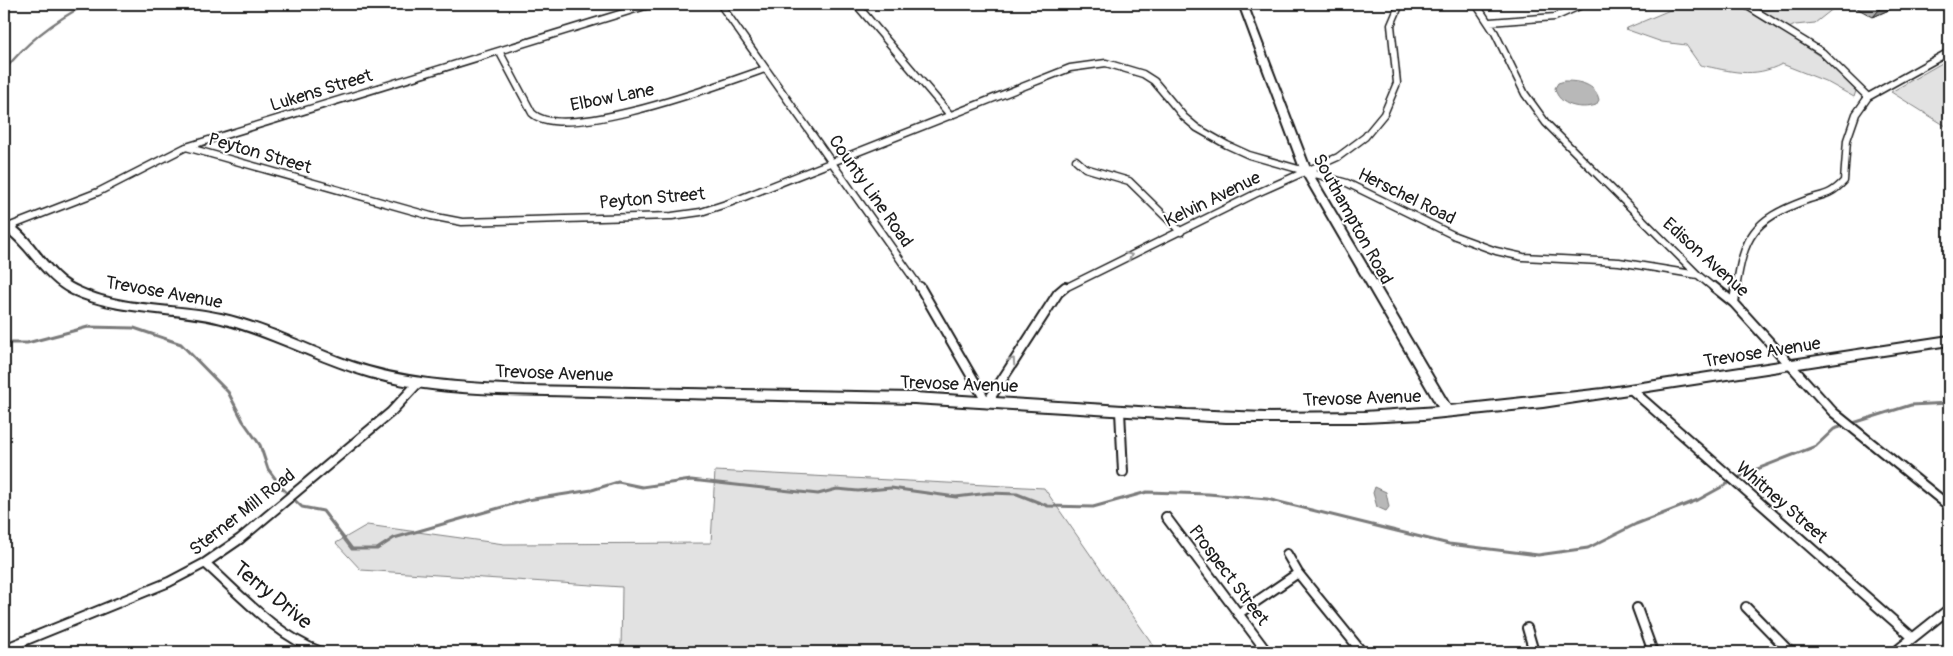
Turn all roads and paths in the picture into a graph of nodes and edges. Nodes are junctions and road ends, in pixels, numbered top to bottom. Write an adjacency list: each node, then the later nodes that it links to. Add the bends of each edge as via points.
1 (652, 4): 10 (street, Lukens Street)
2 (720, 4): 12 (street, County Line Road)
3 (856, 4): 15 (street)
4 (1242, 4): 19 (street, Southampton Road)
5 (1400, 4): 19 (street, Kelvin Avenue, via 1391,25 1397,82 1384,114 1365,137 1338,157)
6 (1476, 4): 9 (street, Edison Avenue)
7 (1584, 4): 9 (street, via 1555,16)
8 (1744, 4): 14 (street, via 1822,52)
9 (1490, 22): 22 (street, Edison Avenue, via 1531,106)
10 (499, 50): 12 (street, Elbow Lane, via 530,112 540,119 555,122 645,107); 16 (street, Lukens Street)
11 (1949, 52): 14 (street)
12 (765, 69): 18 (street, County Line Road)
13 (1133, 69): 15 (street, Peyton Street, via 1106,63 1070,68); 19 (street, Herschel Road, via 1154,81 1184,117 1212,137 1249,155)
14 (1868, 97): 23 (street, via 1856,114 1847,140 1844,181 1829,194 1783,209 1758,224 1746,240)
15 (951, 116): 18 (street, Peyton Street)
16 (186, 148): 18 (street, Peyton Street, via 430,216 471,222 692,213 729,203); 20 (street, Lukens Street, via 98,192)
17 (1076, 160): 21 (street, via 1085,168 1129,181)
18 (832, 162): 28 (street, County Line Road, via 919,285)
19 (1306, 171): 21 (street, Kelvin Avenue); 22 (street, Herschel Road, via 1347,184 1455,236 1496,251 1523,257 1619,262); 30 (street, Southampton Road)
20 (6, 226): 26 (street, Trevose Avenue, via 22,238 50,275 86,295 121,304 225,320 362,371)
21 (1181, 232): 28 (street, Kelvin Avenue, one-way to 21, via 1058,293 1070,284)
22 (1698, 275): 23 (street, Edison Avenue)
23 (1734, 303): 25 (street, Edison Avenue)
24 (1948, 342): 25 (street, Trevose Avenue)
25 (1789, 364): 27 (street, Trevose Avenue); 32 (street, Edison Avenue, via 1838,418)
26 (419, 382): 28 (street, Trevose Avenue, via 578,392 922,398); 35 (street, Sterner Mill Road, via 391,412 240,539)
27 (1633, 391): 30 (street, Trevose Avenue, via 1498,408); 42 (street, Whitney Street)
28 (986, 403): 29 (street, Trevose Avenue)
29 (1120, 411): 30 (street, Trevose Avenue, via 1300,418); 31 (street)
30 (1446, 411)
31 (1123, 472)
32 (1949, 506)
33 (1166, 517): 40 (street, Prospect Street)
34 (1287, 554): 36 (street)
35 (205, 563): 43 (street, Sterner Mill Road, via 169,582); 44 (street, Terry Drive, via 297,642)
36 (1298, 573): 40 (street); 46 (street)
37 (1746, 607): 49 (street)
38 (1637, 608): 48 (street)
39 (1949, 609): 42 (street)
40 (1238, 614): 45 (street, Prospect Street)
41 (1526, 628): 47 (street)
42 (1912, 636): 50 (street)
43 (4, 649)
44 (321, 652)
45 (1266, 652)
46 (1362, 652)
47 (1534, 652)
48 (1653, 652)
49 (1790, 652)
50 (1895, 652)

